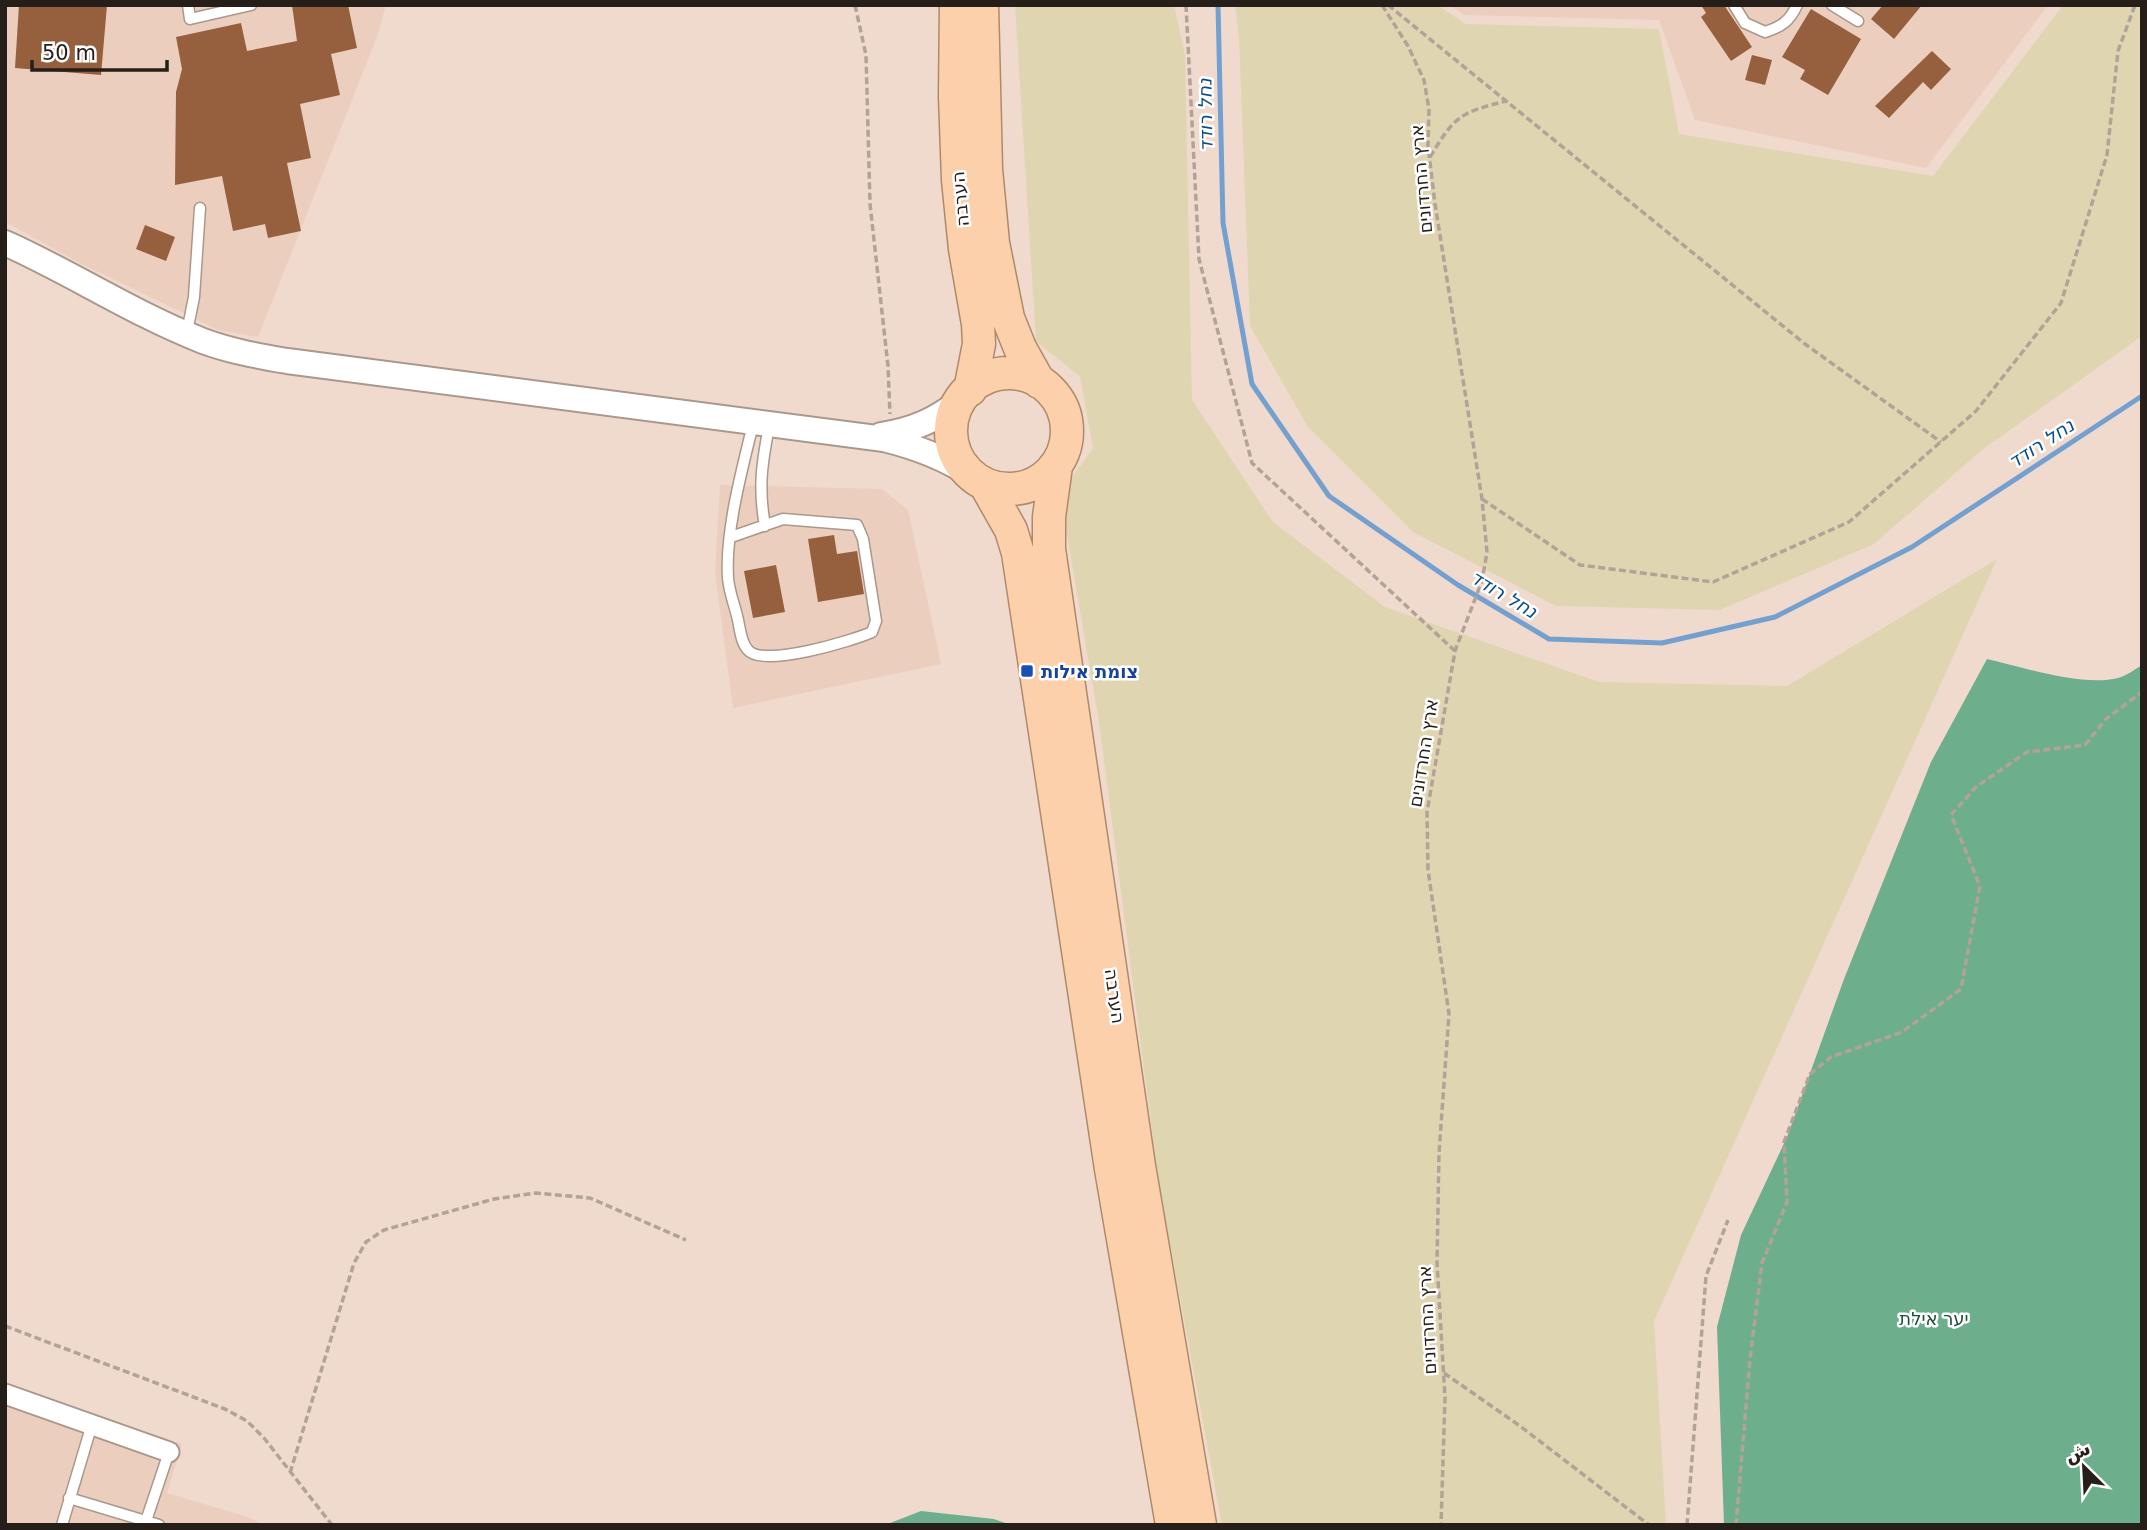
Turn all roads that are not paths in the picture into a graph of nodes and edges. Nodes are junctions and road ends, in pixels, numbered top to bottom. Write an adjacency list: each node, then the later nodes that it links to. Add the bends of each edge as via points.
1 (188, 5): 2 (lane, via 190,19)
2 (251, 5)
3 (956, 5): 13 (highway, הערבה, via 958,180 979,344)
4 (982, 5): 12 (highway, הערבה, via 985,156 993,243 1008,318)
5 (1734, 5): 6 (lane, via 1745,23 1765,32 1781,28)
6 (1797, 5)
7 (1832, 5): 8 (lane)
8 (1858, 21)
9 (200, 208): 11 (lane, via 194,297)
10 (5, 243): 11 (street)
11 (186, 334): 14 (street, via 242,353 287,361)
12 (1039, 382): 13 (highway, via 1025,376 994,376); 16 (highway, הערבה, via 1052,392 1066,420 1064,452)
13 (966, 394): 15 (street, via 933,420); 17 (highway, הערבה, via 951,430 960,462)
14 (762, 421): 15 (street); 18 (lane, via 760,497); 19 (lane, via 738,493)
15 (881, 435): 17 (street, via 936,455)
16 (1056, 466): 17 (highway, via 1045,477 1016,489); 28 (highway, הערבה, via 1049,549 1139,1166)
17 (978, 480): 27 (highway, הערבה, via 1011,530 1018,553 1111,1169)
18 (765, 526): 19 (lane); 19 (lane, via 783,519 857,525 876,621 872,632 775,657 748,651 729,578)
19 (731, 537)
20 (5, 1394): 21 (street)
21 (92, 1424): 22 (street); 23 (lane)
22 (169, 1452): 24 (lane)
23 (69, 1498): 24 (lane); 25 (lane)
24 (146, 1521): 26 (lane)
25 (62, 1525)
26 (159, 1525)
27 (1172, 1525)
28 (1200, 1525)

